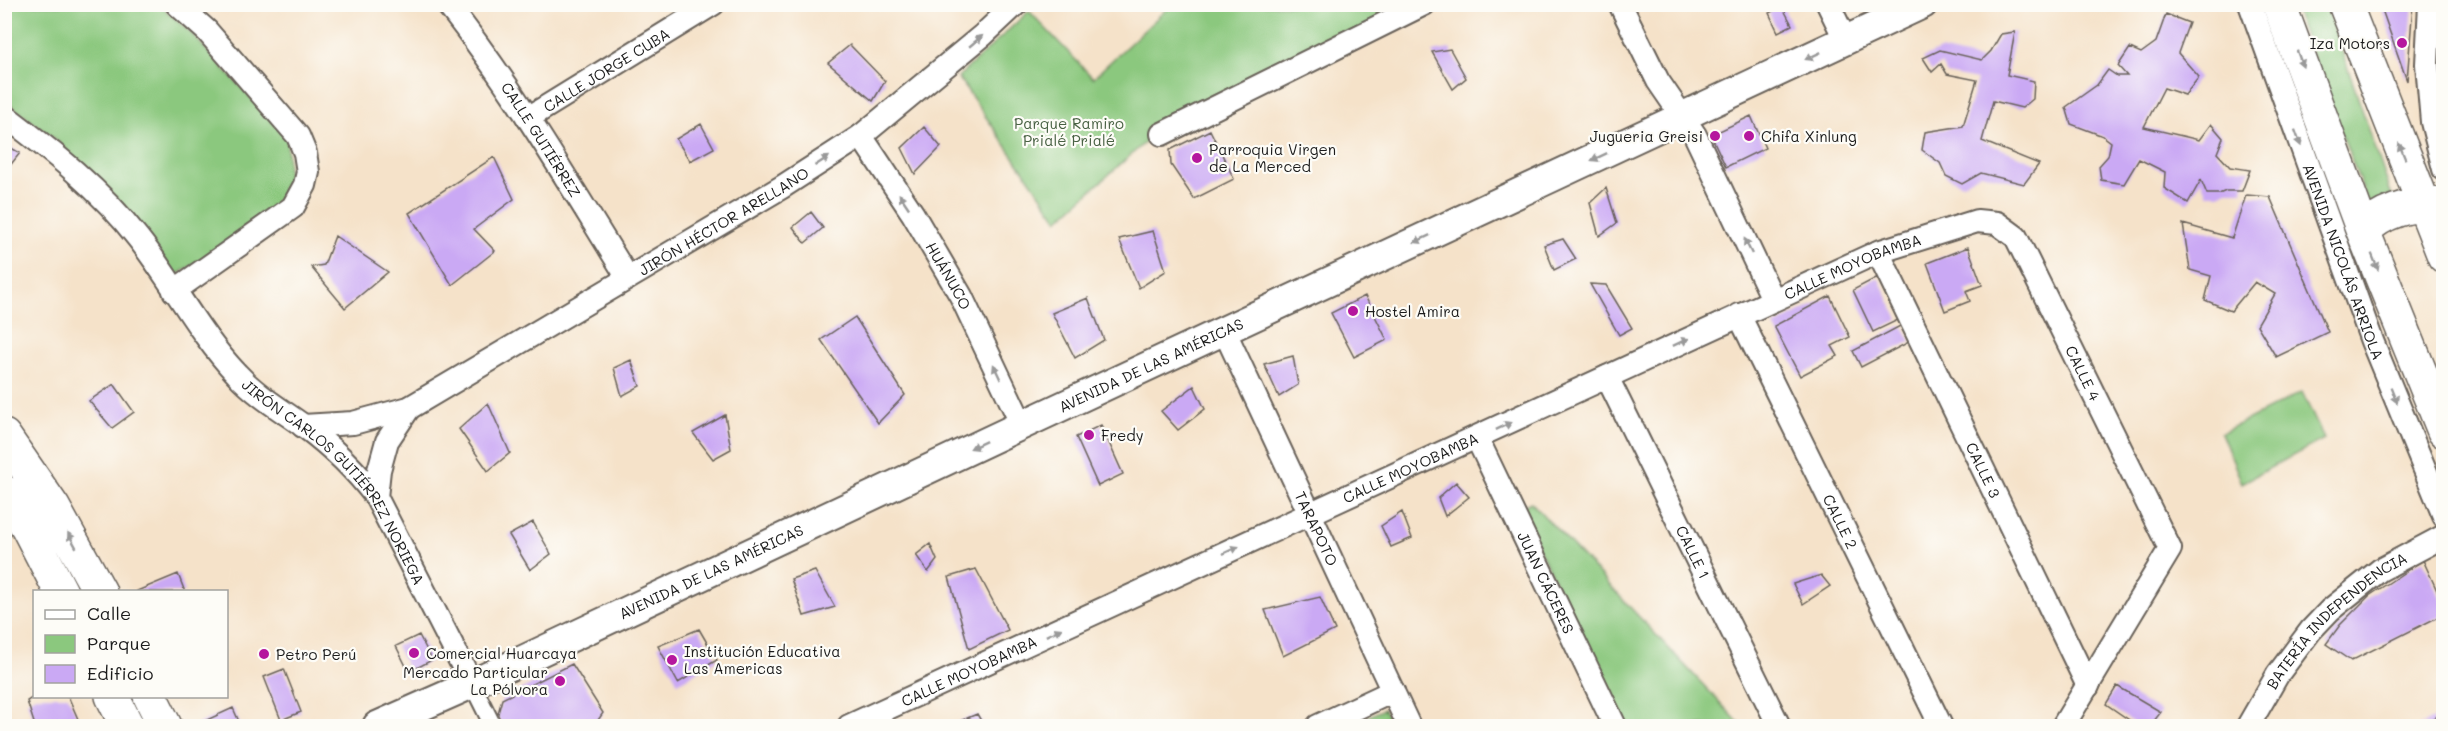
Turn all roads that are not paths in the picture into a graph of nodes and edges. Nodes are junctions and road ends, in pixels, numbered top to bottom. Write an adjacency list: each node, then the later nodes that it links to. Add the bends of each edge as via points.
1 (177, 4): 26 (street, via 207,31 298,136 308,172 306,185 293,207)
2 (447, 4): 15 (street, CALLE GUTIÉRREZ)
3 (713, 4): 15 (street, CALLE JORGE CUBA)
4 (1016, 4): 18 (street, JIRÓN HÉCTOR ARELLANO, one-way to 4)
5 (1424, 4): 17 (street)
6 (1620, 4): 16 (street, via 1658,81)
7 (1828, 4): 13 (street)
8 (1923, 4): 13 (street, AVENIDA DE LAS AMÉRICAS)
9 (2250, 4): 40 (street, AVENIDA NICOLÁS ARRIOLA, one-way to 40, via 2372,341)
10 (2279, 4): 22 (main road, AVENIDA NICOLÁS ARRIOLA, one-way to 22)
11 (2346, 4): 20 (main road, one-way to 11)
12 (2430, 4): 19 (street, via 2427,64 2432,122)
13 (1846, 41): 16 (street, AVENIDA DE LAS AMÉRICAS, one-way to 16)
14 (4, 115): 26 (street, JIRÓN CARLOS GUTIÉRREZ NORIEGA, via 63,159 105,199 139,239)
15 (528, 118): 25 (street, CALLE GUTIÉRREZ)
16 (1682, 118): 27 (street, one-way to 16, via 1695,135); 29 (street, AVENIDA DE LAS AMÉRICAS, one-way to 29)
17 (1162, 134)
18 (861, 136): 25 (street, JIRÓN HÉCTOR ARELLANO, one-way to 18); 32 (street, HUÁNUCO, one-way to 18, via 961,296)
19 (2444, 169)
20 (2433, 205): 22 (main road, via 2383,214); 24 (main road)
21 (1977, 221): 23 (street, CALLE MOYOBAMBA); 45 (street, CALLE 4, via 1997,223 2016,237 2170,549)
22 (2363, 231): 34 (main road, AVENIDA NICOLÁS ARRIOLA, one-way to 34)
23 (1878, 252): 27 (street, CALLE MOYOBAMBA); 45 (street, CALLE 3)
24 (2444, 256)
25 (628, 278): 31 (street, JIRÓN HÉCTOR ARELLANO)
26 (174, 291): 33 (street, JIRÓN CARLOS GUTIÉRREZ NORIEGA, via 238,375 266,401)
27 (1773, 299): 28 (street, CALLE MOYOBAMBA)
28 (1739, 315): 30 (street, CALLE MOYOBAMBA, one-way to 28); 59 (street, CALLE 2)
29 (1224, 330): 32 (street, AVENIDA DE LAS AMÉRICAS); 39 (street, TARAPOTO)
30 (1607, 377): 36 (street, CALLE MOYOBAMBA, one-way to 30); 58 (street, CALLE 1)
31 (409, 408): 33 (street, JIRÓN HÉCTOR ARELLANO, via 353,423); 38 (street, JIRÓN HÉCTOR ARELLANO, via 387,441)
32 (1022, 425): 44 (street, AVENIDA DE LAS AMÉRICAS, one-way to 44)
33 (303, 426): 38 (street, JIRÓN CARLOS GUTIÉRREZ NORIEGA, via 356,470)
34 (2444, 431)
35 (4, 436): 43 (main road, one-way to 35, via 53,507)
36 (1477, 438): 39 (street, CALLE MOYOBAMBA); 57 (street, JUAN CÁCERES)
37 (4, 492): 42 (main road)
38 (376, 497): 44 (street, JIRÓN CARLOS GUTIÉRREZ NORIEGA)
39 (1309, 514): 46 (street, TARAPOTO); 54 (street, CALLE MOYOBAMBA, one-way to 39)
40 (2444, 516)
41 (2444, 536): 49 (street, BATERÍA INDEPENDENCIA, via 2380,570 2330,610 2278,674)
42 (60, 590)
43 (99, 590)
44 (472, 684): 52 (street, AVENIDA DE LAS AMÉRICAS); 53 (street)
45 (2088, 686): 60 (street)
46 (1393, 692): 55 (street); 56 (street, TARAPOTO)
47 (113, 698): 50 (main road)
48 (151, 698): 51 (main road)
49 (2254, 723)
50 (127, 726)
51 (165, 726)
52 (377, 726)
53 (493, 726)
54 (849, 726)
55 (1318, 726)
56 (1409, 726)
57 (1615, 726)
58 (1779, 726)
59 (1941, 726)
60 (2063, 726)

